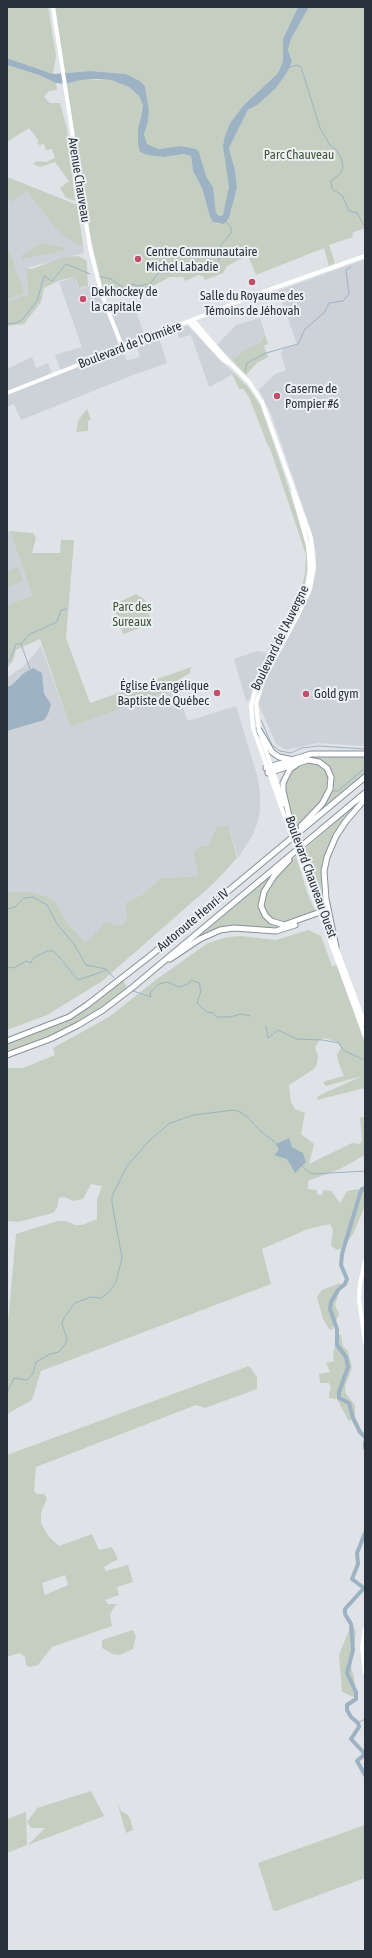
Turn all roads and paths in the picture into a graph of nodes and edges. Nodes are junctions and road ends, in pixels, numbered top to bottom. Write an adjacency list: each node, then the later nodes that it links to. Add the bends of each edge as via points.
1 (53, 7): 4 (main road, Avenue Chauveau, via 90,248 102,295)
2 (365, 256): 3 (main road, Boulevard de l'Ormière, via 276,287)
3 (191, 321): 4 (main road, Boulevard de l'Ormière); 6 (main road, Boulevard de l'Auvergne, via 223,360 231,364 249,382 262,402)
4 (123, 349): 5 (main road, Boulevard de l'Ormière)
5 (7, 393)
6 (292, 484): 7 (main road, Boulevard de l'Auvergne, via 311,537 313,572 307,597 261,685 256,709); 11 (main road, Boulevard de l'Auvergne, via 307,539 310,569 303,595 258,678 252,696 252,722)
7 (258, 730): 9 (highway, via 272,752 279,757); 11 (main road, Boulevard Chauveau Ouest)
8 (365, 754): 9 (highway, via 318,754)
9 (292, 760): 11 (highway)
10 (298, 763): 11 (highway); 16 (highway, via 290,770 283,783); 17 (highway, via 312,760 323,764 331,777 330,789 316,811)
11 (269, 770): 16 (main road, Boulevard Chauveau Ouest)
12 (365, 777): 17 (highway, Autoroute Henri-IV)
13 (365, 793): 14 (highway, Autoroute Henri-IV)
14 (357, 799): 18 (highway, via 278,871 262,896 263,912 275,923 288,924); 20 (highway, Autoroute Henri-IV)
15 (365, 799): 19 (highway, via 336,836 324,871 326,899)
16 (289, 822): 18 (main road, Boulevard Chauveau Ouest, bridge)
17 (260, 864): 23 (highway, Autoroute Henri-IV, via 88,1005 69,1016)
18 (322, 914): 19 (main road, Boulevard Chauveau Ouest); 20 (highway, via 276,931 234,928 209,934); 22 (main road, Boulevard Chauveau Ouest)
19 (336, 947): 21 (main road, Boulevard Chauveau Ouest)
20 (132, 987): 24 (highway, Autoroute Henri-IV, via 103,1010 78,1025)
21 (365, 1024)
22 (365, 1036)
23 (7, 1041)
24 (7, 1055)
25 (365, 1261): 26 (main road, via 359,1300)
26 (365, 1343)
27 (365, 1628): 28 (main road, via 362,1647)
28 (365, 1673)

